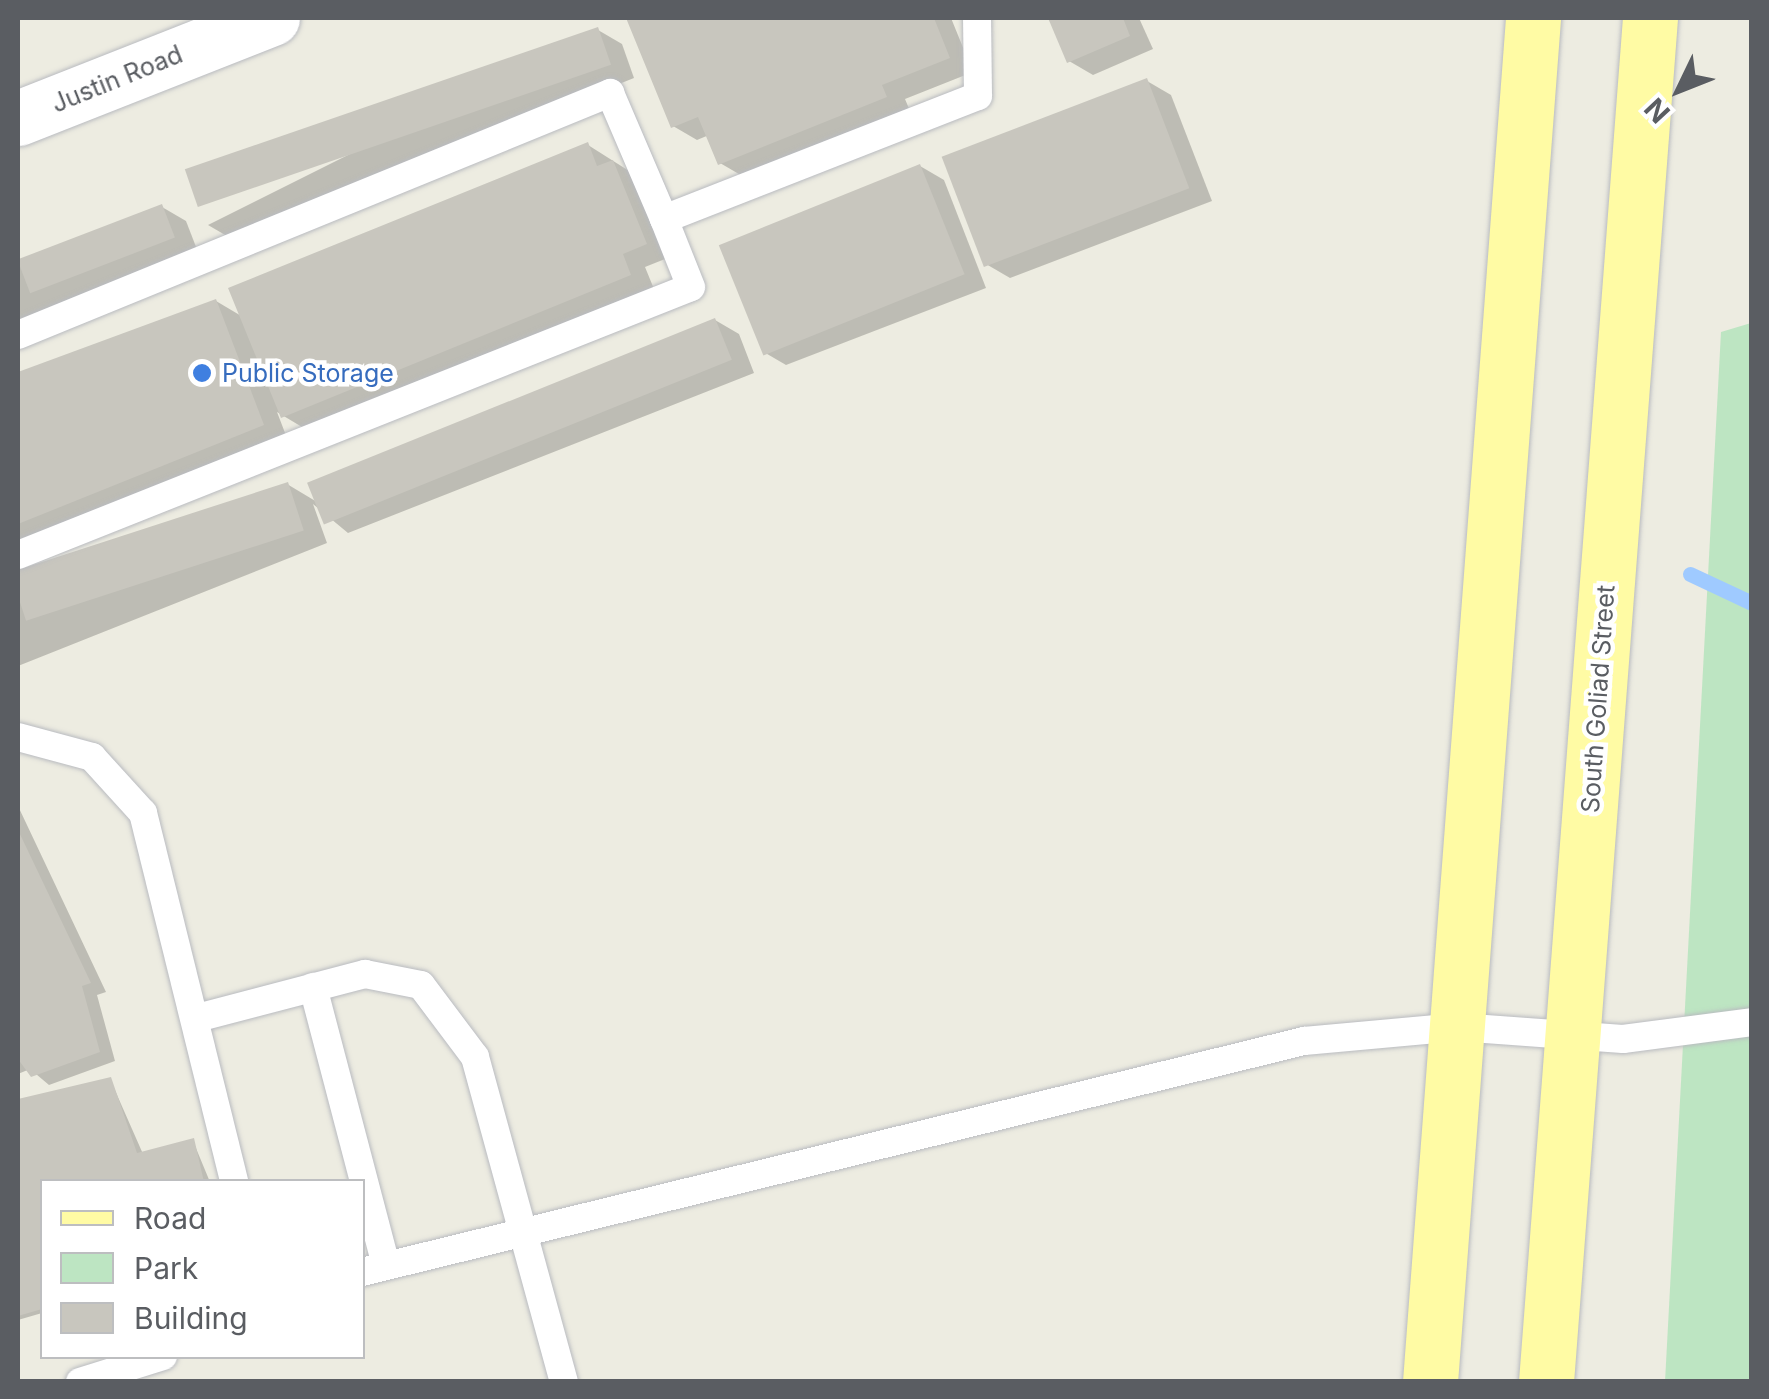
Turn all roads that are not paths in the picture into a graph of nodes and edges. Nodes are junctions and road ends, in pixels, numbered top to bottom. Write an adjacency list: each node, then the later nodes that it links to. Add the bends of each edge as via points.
1 (272, 18): 5 (street, Justin Road)
2 (977, 18): 6 (lane, via 978,96)
3 (1533, 18): 13 (main road)
4 (1650, 18): 14 (main road, South Goliad Street)
5 (18, 118)
6 (664, 219): 7 (lane, via 610,93); 8 (lane, via 691,287)
7 (18, 335)
8 (18, 556)
9 (18, 737): 11 (lane, via 92,757 142,813)
10 (312, 987): 11 (lane); 16 (lane); 18 (lane, via 365,974 421,985 475,1058)
11 (197, 1018): 15 (lane)
12 (1752, 1022): 14 (lane)
13 (1458, 1027): 14 (lane); 18 (lane, via 1304,1041); 23 (main road)
14 (1573, 1036): 24 (main road, South Goliad Street)
15 (233, 1179)
16 (354, 1179)
17 (365, 1228): 19 (lane)
18 (525, 1230): 19 (lane); 22 (lane)
19 (374, 1269)
20 (153, 1359): 21 (lane)
21 (80, 1382)
22 (564, 1382)
23 (1430, 1382)
24 (1546, 1382)

